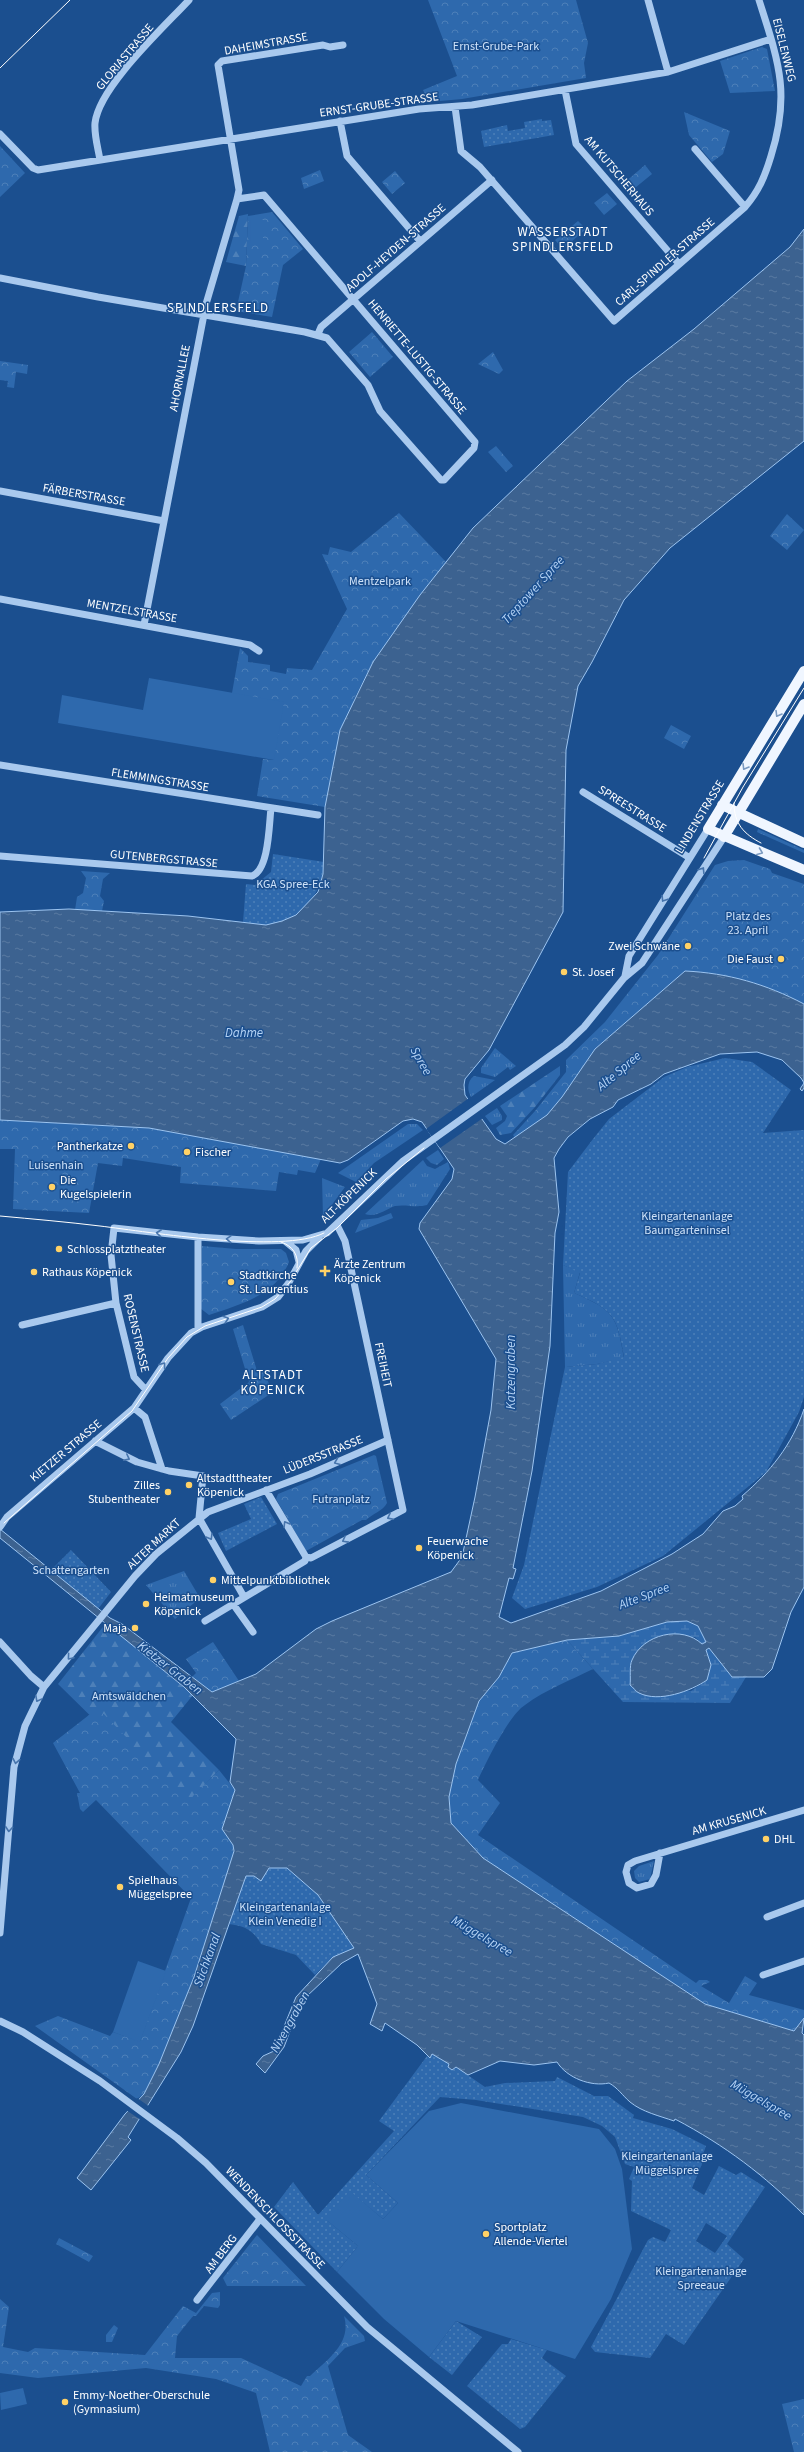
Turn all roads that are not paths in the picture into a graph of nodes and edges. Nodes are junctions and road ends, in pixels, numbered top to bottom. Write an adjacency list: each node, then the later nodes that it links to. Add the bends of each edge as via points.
1 (189, 0): 14 (street, GLORIASTRASSE, via 110,89 98,109 95,124)
2 (648, 0): 6 (street)
3 (759, 0): 4 (street, EISELENWEG)
4 (771, 39): 6 (street, ERNST-GRUBE-STRASSE); 13 (street, EISELENWEG, via 780,69 783,93 780,124)
5 (343, 45): 11 (street, DAHEIMSTRASSE, via 323,45 222,61 218,65)
6 (668, 72): 7 (street, ERNST-GRUBE-STRASSE)
7 (566, 90): 8 (street, ERNST-GRUBE-STRASSE); 19 (street, AM KUTSCHERHAUS, via 576,144)
8 (455, 107): 9 (street, ERNST-GRUBE-STRASSE, via 419,109); 15 (street, CARL-SPINDLER-STRASSE, via 461,151)
9 (340, 121): 11 (street, ERNST-GRUBE-STRASSE); 18 (street, via 347,156)
10 (0, 134): 14 (street, ERNST-GRUBE-STRASSE, via 38,170)
11 (229, 138): 14 (street, ERNST-GRUBE-STRASSE); 16 (street, AHORNALLEE, via 238,190)
12 (695, 149): 17 (street)
13 (772, 152): 17 (street, CARL-SPINDLER-STRASSE, via 762,184)
14 (100, 160)
15 (492, 180): 18 (street, ADOLF-HEYDEN-STRASSE); 19 (street, CARL-SPINDLER-STRASSE, via 614,321)
16 (237, 199): 21 (street, HENRIETTE-LUSTIG-STRASSE, via 264,195); 22 (street, AHORNALLEE)
17 (745, 207): 19 (street, CARL-SPINDLER-STRASSE)
18 (420, 241): 21 (street, ADOLF-HEYDEN-STRASSE)
19 (679, 264)
20 (0, 278): 22 (street)
21 (353, 299): 23 (street, ADOLF-HEYDEN-STRASSE, via 321,327); 23 (street, HENRIETTE-LUSTIG-STRASSE, via 474,442 474,448 444,480 441,480 379,409 368,385 358,373 327,338)
22 (203, 315): 23 (street); 25 (street, AHORNALLEE)
23 (318, 334)
24 (0, 491): 25 (street, FÄRBERSTRASSE)
25 (164, 521): 27 (street, AHORNALLEE)
26 (0, 599): 27 (street, MENTZELSTRASSE)
27 (144, 624): 28 (street, MENTZELSTRASSE, via 250,644)
28 (259, 651)
29 (804, 671): 33 (main road, LINDENSTRASSE, one-way to 33)
30 (804, 704): 35 (main road, LINDENSTRASSE)
31 (0, 765): 34 (street, FLEMMINGSTRASSE)
32 (583, 792): 41 (street, SPREESTRASSE)
33 (722, 805): 35 (main road); 37 (main road, LINDENSTRASSE)
34 (271, 808): 36 (street, FLEMMINGSTRASSE); 40 (street, GUTENBERGSTRASSE, via 264,865 258,874 252,876)
35 (738, 812): 38 (main road, LINDENSTRASSE); 39 (main road)
36 (318, 815)
37 (708, 829): 38 (main road); 41 (street, LINDENSTRASSE)
38 (724, 837): 42 (main road, one-way to 42); 43 (street, LINDENSTRASSE, one-way to 38, via 642,963 652,949)
39 (804, 843)
40 (0, 856)
41 (690, 858): 43 (street, LINDENSTRASSE, one-way to 43, via 629,956)
42 (804, 870)
43 (624, 978): 44 (street, LINDENSTRASSE, via 584,1027 565,1045)
44 (486, 1102): 45 (street, ALT-KÖPENICK, via 392,1170)
45 (338, 1225): 47 (street, ALT-KÖPENICK); 56 (street, FREIHEIT, via 345,1241)
46 (114, 1228): 48 (street, ALT-KÖPENICK, one-way to 46); 51 (street, ROSENSTRASSE, via 111,1255)
47 (327, 1233): 49 (street, ALT-KÖPENICK, via 307,1239); 50 (street, via 310,1246)
48 (198, 1237): 49 (street, ALT-KÖPENICK, one-way to 48); 53 (street)
49 (283, 1241): 50 (street, via 291,1244 296,1250)
50 (298, 1264): 53 (street, one-way to 50, via 255,1310 272,1301 288,1284)
51 (116, 1303): 52 (street); 54 (street, ROSENSTRASSE, via 134,1377)
52 (22, 1325)
53 (198, 1328): 54 (street, KIETZER STRASSE, one-way to 53, via 182,1341)
54 (146, 1390): 55 (street, KIETZER STRASSE)
55 (134, 1408): 57 (street, KIETZER STRASSE); 58 (street, via 145,1417)
56 (388, 1440): 59 (street, LÜDERSSTRASSE, one-way to 59); 62 (street, FREIHEIT, one-way to 62, via 403,1510 311,1558)
57 (95, 1441): 58 (street, one-way to 58, via 133,1461); 61 (street, KIETZER STRASSE, via 7,1516)
58 (162, 1469): 60 (street, ALTER MARKT, via 202,1476)
59 (266, 1490): 60 (street, LÜDERSSTRASSE, via 215,1509); 62 (street, one-way to 59)
60 (199, 1518): 63 (street, ALTER MARKT, one-way to 63); 68 (street, ALTER MARKT, one-way to 68, via 152,1558)
61 (0, 1527)
62 (306, 1557): 63 (street, via 305,1561)
63 (244, 1597): 64 (street)
64 (234, 1604): 65 (street); 66 (street)
65 (205, 1621)
66 (252, 1632)
67 (0, 1642): 68 (street)
68 (44, 1687): 73 (street, ALTER MARKT, one-way to 73, via 25,1726 14,1767)
69 (804, 1810): 70 (street, AM KRUSENICK)
70 (660, 1853): 70 (street, AM KRUSENICK, via 628,1865 626,1872 629,1883 637,1888 651,1884 656,1875)
71 (804, 1903): 72 (street)
72 (767, 1917)
73 (0, 1933)
74 (804, 1961): 75 (street)
75 (763, 1975)
76 (0, 2021): 77 (street, WENDENSCHLOSSSTRASSE, via 40,2042 157,2122 206,2163)
77 (260, 2219): 78 (street, AM BERG); 79 (street, WENDENSCHLOSSSTRASSE, via 367,2327)
78 (197, 2300)
79 (518, 2452)

